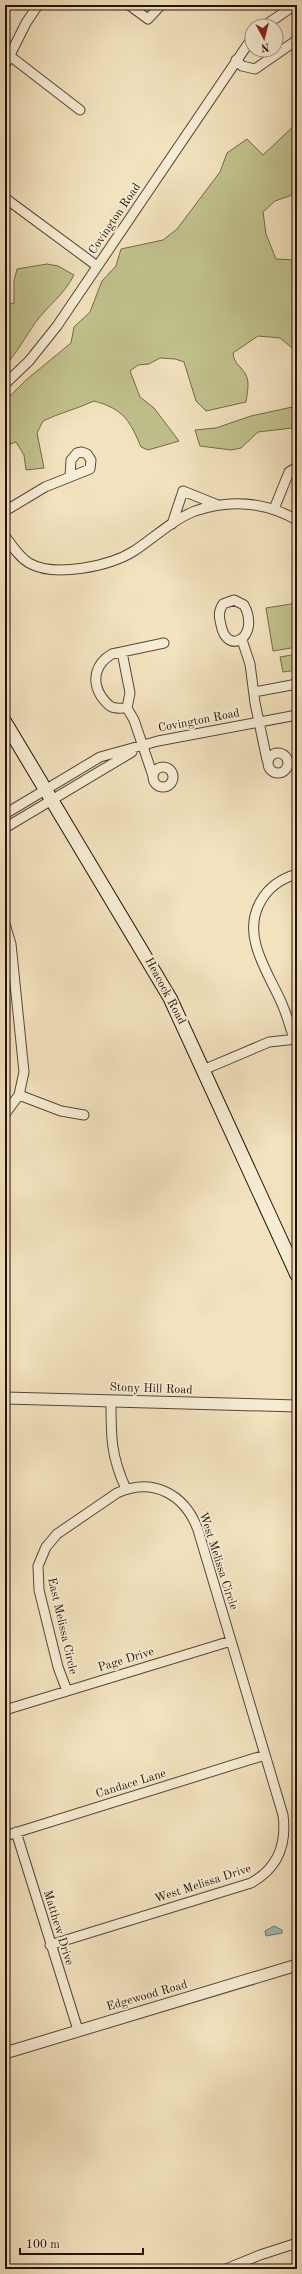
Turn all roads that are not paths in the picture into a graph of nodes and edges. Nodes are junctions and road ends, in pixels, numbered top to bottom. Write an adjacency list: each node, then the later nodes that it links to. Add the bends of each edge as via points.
1 (38, 5): 8 (street, via 26,22)
2 (129, 5): 3 (street, via 148,19)
3 (161, 5)
4 (296, 5): 5 (street)
5 (276, 18)
6 (297, 40): 9 (street, via 255,69 242,66)
7 (244, 49): 9 (street, Covington Road)
8 (10, 56): 10 (street); 11 (street)
9 (236, 60): 13 (street, Covington Road)
10 (5, 65)
11 (80, 110)
12 (5, 198): 13 (street)
13 (97, 266): 14 (street, Covington Road, via 53,332)
14 (5, 384)
15 (297, 467): 18 (street, via 289,472)
16 (70, 477): 19 (street, via 45,487)
17 (218, 505): 18 (street, via 244,504); 21 (street, via 194,512); 21 (street, via 183,491)
18 (274, 509): 20 (street)
19 (5, 511)
20 (297, 520)
21 (172, 524): 22 (street, via 122,557 63,570 30,564)
22 (6, 539)
23 (242, 640): 23 (street, via 229,639 222,631 220,609 230,600 240,602 247,610 248,631); 27 (street, Covington Road, via 250,664)
24 (164, 643): 25 (street)
25 (122, 652): 28 (street, via 130,693); 28 (street, via 106,658 99,666 94,680 105,703 111,707)
26 (297, 684): 27 (street)
27 (254, 692): 31 (street, Covington Road)
28 (127, 708): 32 (street)
29 (297, 715): 31 (street, Covington Road)
30 (5, 722): 35 (main road, Heacock Road)
31 (260, 722): 32 (street, Covington Road); 33 (street, Covington Road)
32 (143, 745): 34 (street); 35 (street, Covington Road); 35 (street, Covington Road, via 100,757)
33 (267, 760)
34 (153, 776)
35 (49, 795): 36 (street); 37 (street); 41 (main road, Heacock Road, via 159,977)
36 (5, 814)
37 (5, 828)
38 (297, 874): 40 (street, via 280,880 266,893 256,911 254,923 256,945)
39 (5, 924): 42 (street, via 11,944 23,1054 24,1072)
40 (295, 1039): 41 (street, via 269,1042)
41 (203, 1070): 45 (main road, Heacock Road)
42 (19, 1095): 43 (street); 44 (street, via 61,1111)
43 (5, 1114)
44 (84, 1115)
45 (297, 1275)
46 (5, 1398): 47 (street, Stony Hill Road)
47 (111, 1401): 48 (street, Stony Hill Road); 49 (street, via 112,1447)
48 (297, 1406)
49 (126, 1489): 50 (street, West Melissa Circle, via 143,1487 166,1492 189,1511 198,1530); 51 (street, East Melissa Circle, via 57,1534 49,1542 41,1558 39,1590 58,1667)
50 (231, 1641): 51 (street, Page Drive); 53 (street, West Melissa Drive)
51 (67, 1691): 52 (street, Page Drive)
52 (5, 1710)
53 (265, 1755): 54 (street, Candace Lane); 56 (street, West Melissa Drive, via 285,1828 282,1848 267,1872 250,1883)
54 (16, 1832): 55 (street, Candace Lane); 56 (street, Matthew Drive)
55 (5, 1836)
56 (50, 1945): 58 (street, Matthew Drive)
57 (297, 1965): 58 (street, Edgewood Road)
58 (78, 2030): 59 (street, Edgewood Road)
59 (5, 2053)
60 (297, 2243): 61 (street)
61 (226, 2269)

